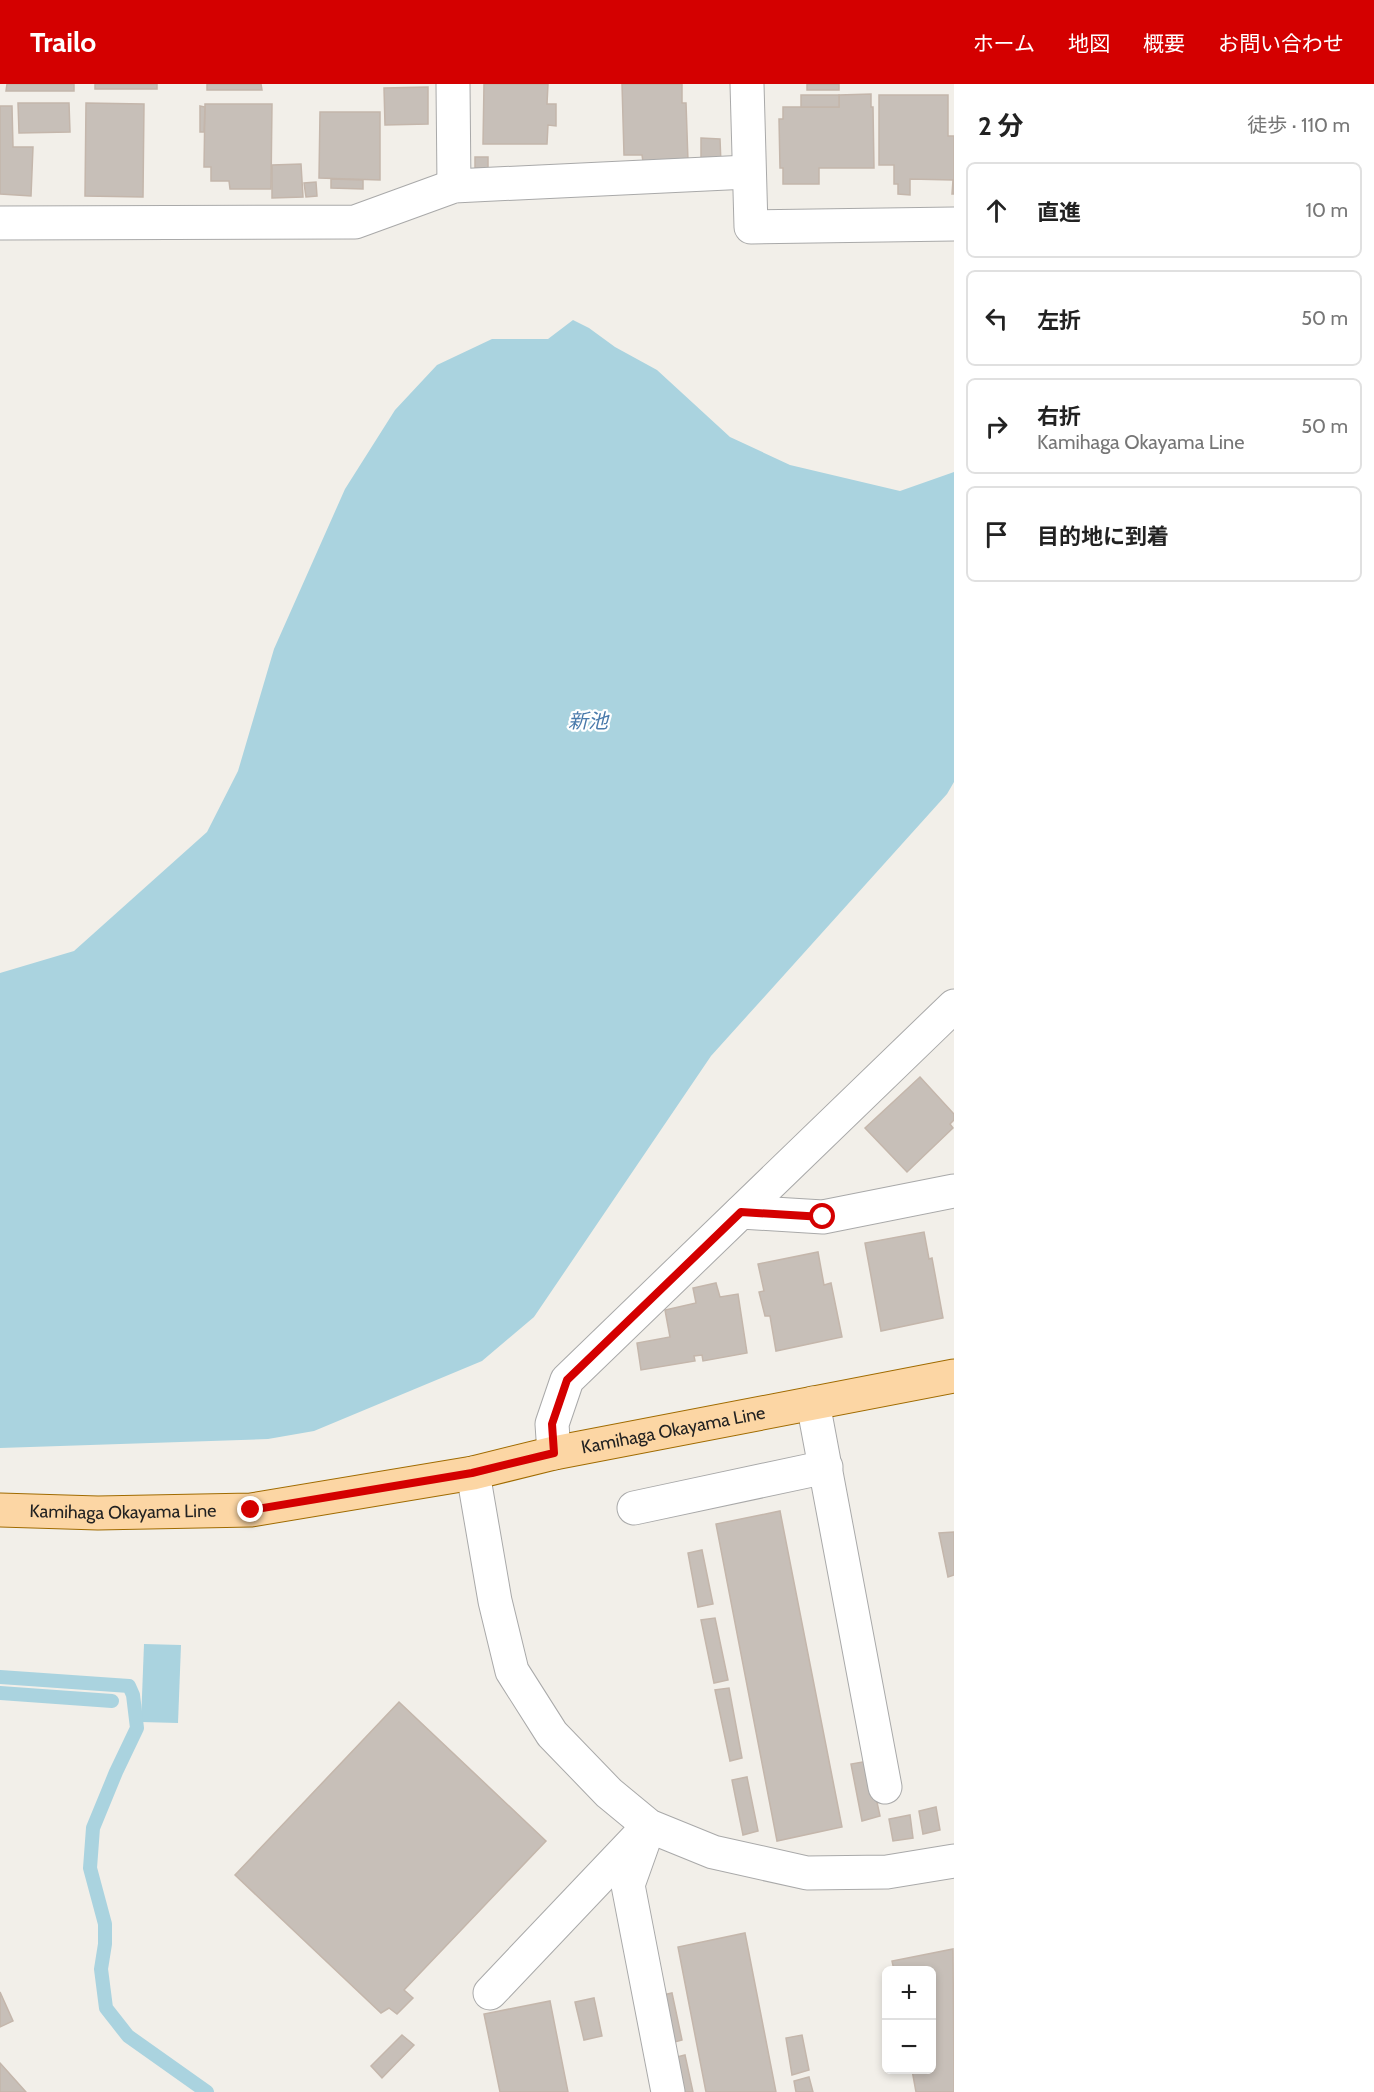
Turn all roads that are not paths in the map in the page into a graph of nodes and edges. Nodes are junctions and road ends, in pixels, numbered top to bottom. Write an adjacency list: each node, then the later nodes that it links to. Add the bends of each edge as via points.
1 (453, 84): 4 (street)
2 (747, 84): 3 (street)
3 (748, 172): 4 (street); 6 (street, via 752,227)
4 (454, 186): 5 (street, via 355,222)
5 (0, 224)
6 (954, 224)
7 (954, 1006): 9 (street)
8 (954, 1191): 9 (street, via 823,1217)
9 (741, 1212): 12 (street, via 567,1380 552,1424)
10 (954, 1376): 11 (main road, Kamihaga Okayama Line)
11 (813, 1403): 12 (main road, Kamihaga Okayama Line); 13 (street)
12 (554, 1453): 14 (main road, Kamihaga Okayama Line)
13 (826, 1467): 15 (street); 17 (street)
14 (472, 1473): 16 (main road, Kamihaga Okayama Line, via 251,1510); 18 (street, via 512,1671 552,1734 609,1793)
15 (634, 1508)
16 (0, 1510)
17 (885, 1787)
18 (649, 1826): 19 (street, via 712,1852 807,1873 887,1872); 20 (street); 21 (street, via 628,1885)
19 (954, 1860)
20 (490, 1993)
21 (668, 2092)

